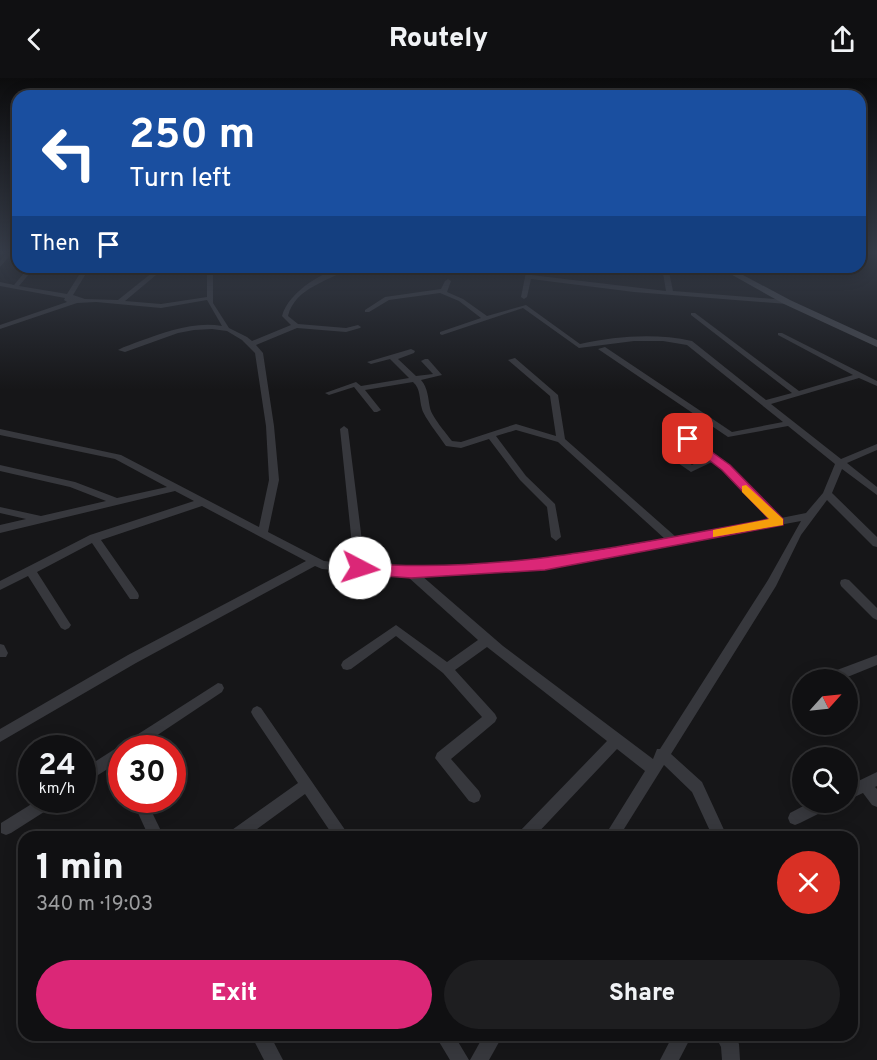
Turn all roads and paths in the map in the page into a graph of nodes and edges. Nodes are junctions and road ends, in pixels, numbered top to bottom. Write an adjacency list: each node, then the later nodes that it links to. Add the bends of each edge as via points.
1 (210, 298): 20 (street)
2 (68, 299): 14 (street)
3 (83, 299): 11 (street)
4 (124, 299): 12 (street)
5 (205, 299): 12 (street, via 161,306)
6 (295, 299): 18 (street, via 285,316)
7 (386, 299): 15 (street)
8 (457, 299): 17 (street)
9 (745, 299): 13 (street)
10 (780, 299): 13 (street)
11 (87, 300): 12 (street); 14 (street)
12 (120, 302)
13 (786, 302): 25 (street)
14 (65, 303): 19 (street)
15 (366, 311)
16 (693, 314): 38 (street)
17 (486, 318): 22 (street); 39 (street, via 524,306 579,346 599,341 689,343)
18 (296, 326): 21 (street, via 346,330); 24 (street)
19 (0, 327)
20 (226, 327): 24 (street); 27 (street, via 183,329)
21 (358, 327)
22 (442, 333)
23 (780, 334): 33 (street)
24 (252, 344): 62 (street, via 259,353 274,480)
25 (877, 344)
26 (602, 349): 41 (street, via 731,435)
27 (122, 350)
28 (411, 351): 29 (street)
29 (393, 358): 32 (street); 34 (street)
30 (512, 360): 47 (street, via 554,395)
31 (425, 361): 34 (street, via 438,375)
32 (371, 362)
33 (860, 375): 35 (street); 38 (street)
34 (417, 381): 36 (street); 45 (street, via 425,396 426,409 449,444 461,445)
35 (877, 384)
36 (361, 388): 37 (street, via 356,384); 40 (street)
37 (329, 393)
38 (798, 394): 39 (street)
39 (766, 403): 41 (street)
40 (377, 410)
41 (791, 423): 50 (street)
42 (668, 424): 46 (street)
43 (344, 429): 68 (street)
44 (0, 432): 52 (street, via 118,457)
45 (490, 435): 47 (street, via 516,427); 63 (street, via 552,506)
46 (688, 439): 49 (street); 49 (street, via 665,450 691,469)
47 (561, 440): 65 (street)
48 (877, 447): 50 (street)
49 (714, 458): 60 (street)
50 (840, 463): 53 (street); 54 (street)
51 (0, 468): 55 (street, via 72,484)
52 (176, 488): 55 (street); 56 (street)
53 (877, 492)
54 (827, 494): 58 (street); 66 (street)
55 (118, 502): 59 (street)
56 (203, 502): 62 (street); 64 (street)
57 (0, 510): 59 (street)
58 (809, 516): 60 (street); 86 (street, via 772,583)
59 (42, 520): 61 (street)
60 (779, 522): 65 (street)
61 (0, 529)
62 (263, 534): 67 (street)
63 (556, 537)
64 (94, 538): 69 (street); 73 (street)
65 (674, 541): 70 (street, via 545,565)
66 (877, 543)
67 (315, 561): 68 (street); 84 (street, via 132,659)
68 (360, 568): 70 (street)
69 (30, 570): 72 (street); 75 (street)
70 (411, 573): 76 (street)
71 (845, 583): 74 (street)
72 (0, 586)
73 (134, 596)
74 (877, 615)
75 (65, 625)
76 (487, 640): 79 (street); 85 (street)
77 (877, 660): 80 (street)
78 (347, 665): 79 (street, via 396,630)
79 (447, 669): 90 (street, via 491,718 442,759)
80 (854, 669)
81 (218, 688): 83 (street)
82 (257, 712): 89 (street)
83 (151, 735)
84 (0, 736)
85 (617, 740): 87 (street); 100 (street)
86 (662, 754): 87 (street); 102 (street, via 697,787)
87 (653, 768): 101 (street)
88 (871, 782): 91 (street)
89 (307, 784): 98 (street); 99 (street)
90 (474, 796)
91 (877, 801)
92 (30, 813): 96 (street)
93 (145, 813): 97 (street)
94 (805, 813): 95 (street)
95 (795, 818)
96 (6, 828)
97 (154, 831)
98 (242, 831)
99 (339, 831)
100 (530, 831)
101 (615, 831)
102 (718, 831)
103 (263, 1041): 108 (street)
104 (448, 1041): 109 (street)
105 (490, 1041): 110 (street)
106 (680, 1041): 111 (street)
107 (728, 1041): 112 (street)
108 (274, 1060)
109 (460, 1060)
110 (479, 1060)
111 (669, 1060)
112 (731, 1060)

